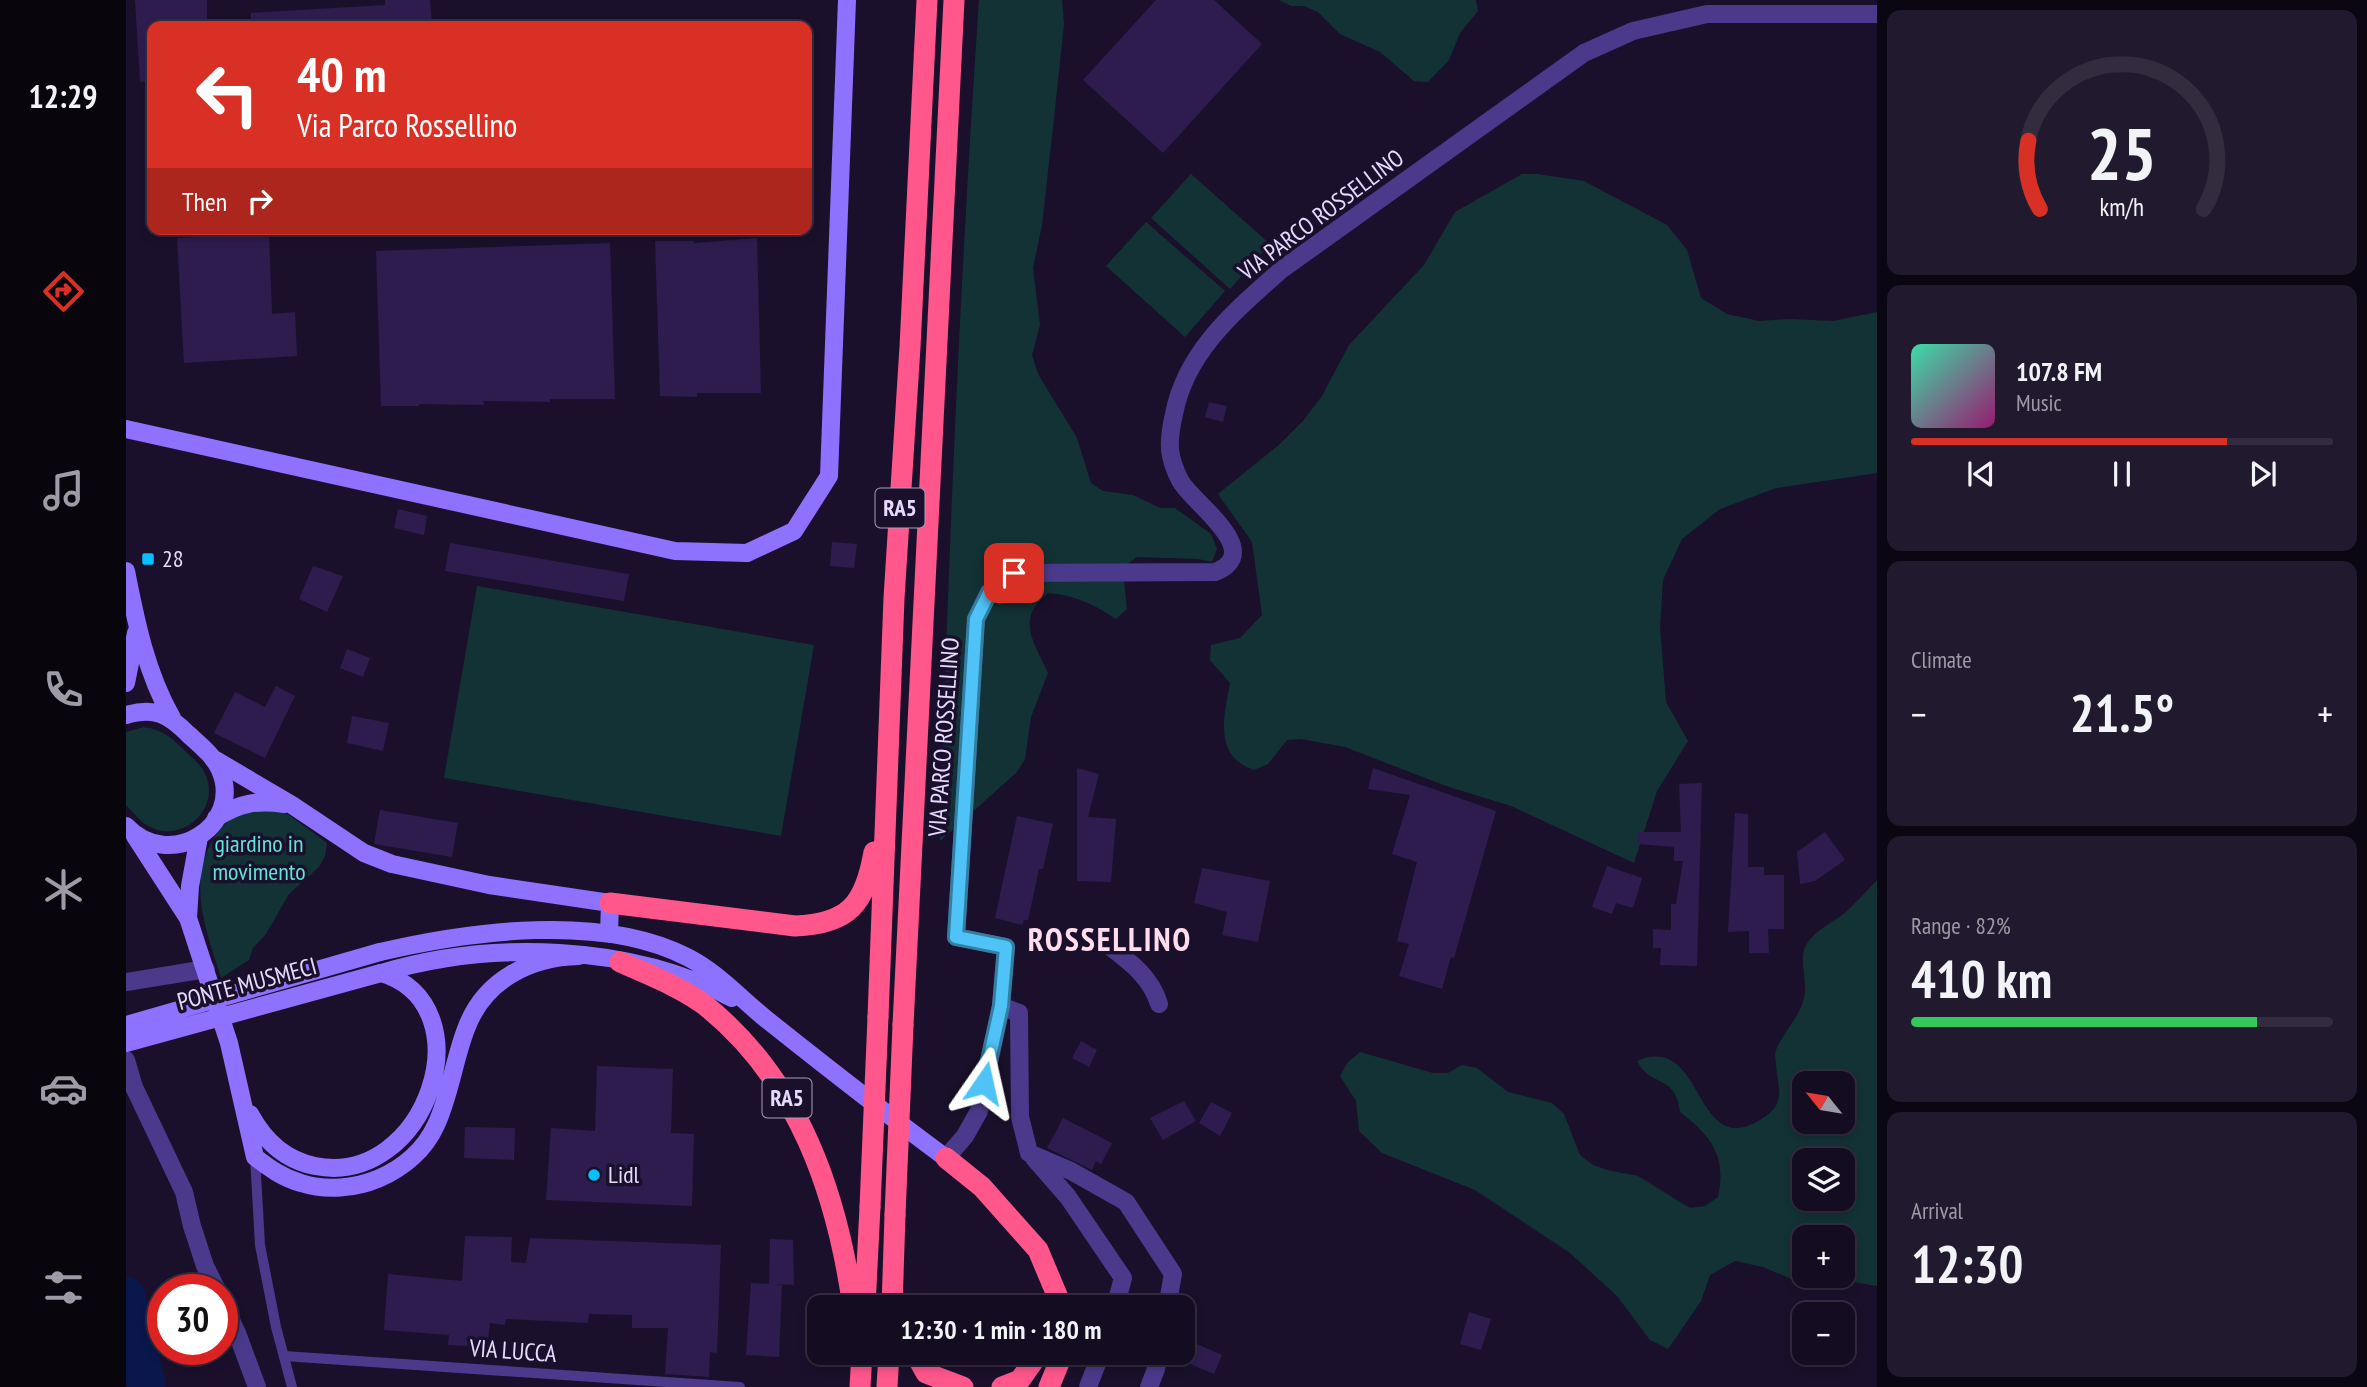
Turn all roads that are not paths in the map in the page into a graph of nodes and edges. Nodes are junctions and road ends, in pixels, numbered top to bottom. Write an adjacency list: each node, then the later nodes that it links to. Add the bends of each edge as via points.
1 (847, 0): 5 (street, via 829,476 794,531 747,553 675,551)
2 (927, 0): 12 (highway, RA5)
3 (954, 0): 36 (highway, RA5, bridge)
4 (1877, 14): 27 (street, VIA PARCO ROSSELLINO, via 1707,14 1633,31 1584,53 1281,270 1197,355 1178,393 1171,456 1182,485 1233,544 1228,565 1215,572 1014,573 989,593 976,619 956,937 1006,947)
5 (126, 429)
6 (126, 570): 7 (street)
7 (137, 629): 8 (street); 10 (street)
8 (126, 683)
9 (126, 715): 10 (street, via 148,712)
10 (172, 718): 11 (street)
11 (214, 760): 13 (street); 14 (street, via 224,784)
12 (887, 784): 17 (highway, RA5, via 870,874 854,905 836,920 795,926); 39 (highway, RA5, bridge)
13 (292, 805): 14 (street, via 249,802); 17 (street, via 364,853 392,864 489,885)
14 (216, 818): 16 (street)
15 (131, 831): 16 (street, via 155,845 178,845); 18 (street)
16 (199, 837): 18 (street)
17 (610, 903): 19 (street)
18 (188, 918): 23 (street)
19 (609, 933): 28 (street, PONTE MUSMECI, via 685,956); 29 (street, PONTE MUSMECI, bridge, via 533,930 466,936 380,952)
20 (1108, 945): 26 (street, via 1140,971)
21 (579, 956): 22 (street); 24 (street, PONTE MUSMECI, via 530,951 467,955); 34 (street, via 527,966 485,997 467,1026 436,1125 416,1153 388,1174 355,1186 319,1187 285,1177)
22 (620, 962): 28 (street, via 697,980); 38 (highway, RA5, via 705,1005 766,1066 788,1100 823,1175)
23 (206, 969): 25 (street); 32 (street)
24 (381, 973): 30 (street, PONTE MUSMECI, bridge); 32 (street, via 415,990 433,1026 434,1070 425,1102 404,1136 372,1160 326,1168 296,1160 270,1142)
25 (126, 982)
26 (1159, 1004)
27 (1001, 1006): 33 (street, via 1019,1013 1020,1117); 35 (street, via 979,1111)
28 (755, 1010): 35 (street)
29 (126, 1025)
30 (126, 1043)
31 (126, 1060): 37 (street, via 184,1192)
32 (243, 1102): 34 (street)
33 (1029, 1153): 43 (street, via 1069,1197 1123,1278); 44 (street, via 1126,1202 1173,1274)
34 (255, 1157): 46 (lane, via 260,1245)
35 (946, 1158): 42 (highway, via 982,1187 1038,1250)
36 (894, 1268): 40 (highway, RA5); 41 (highway, RA5, via 906,1284)
37 (209, 1274)
38 (851, 1295)
39 (866, 1295)
40 (893, 1295)
41 (906, 1295)
42 (1055, 1295)
43 (1118, 1295)
44 (1169, 1295)
45 (238, 1336): 54 (street)
46 (284, 1356): 55 (lane); 56 (lane, VIA LUCCA)
47 (861, 1365): 57 (highway)
48 (888, 1365): 58 (highway)
49 (922, 1365): 59 (highway, via 926,1373)
50 (1031, 1365): 60 (highway, via 1020,1380)
51 (1058, 1365): 61 (highway)
52 (1096, 1365): 62 (street)
53 (1157, 1365): 63 (street)
54 (257, 1387)
55 (292, 1387)
56 (740, 1387)
57 (860, 1387)
58 (887, 1387)
59 (963, 1387)
60 (1002, 1387)
61 (1049, 1387)
62 (1088, 1387)
63 (1149, 1387)

